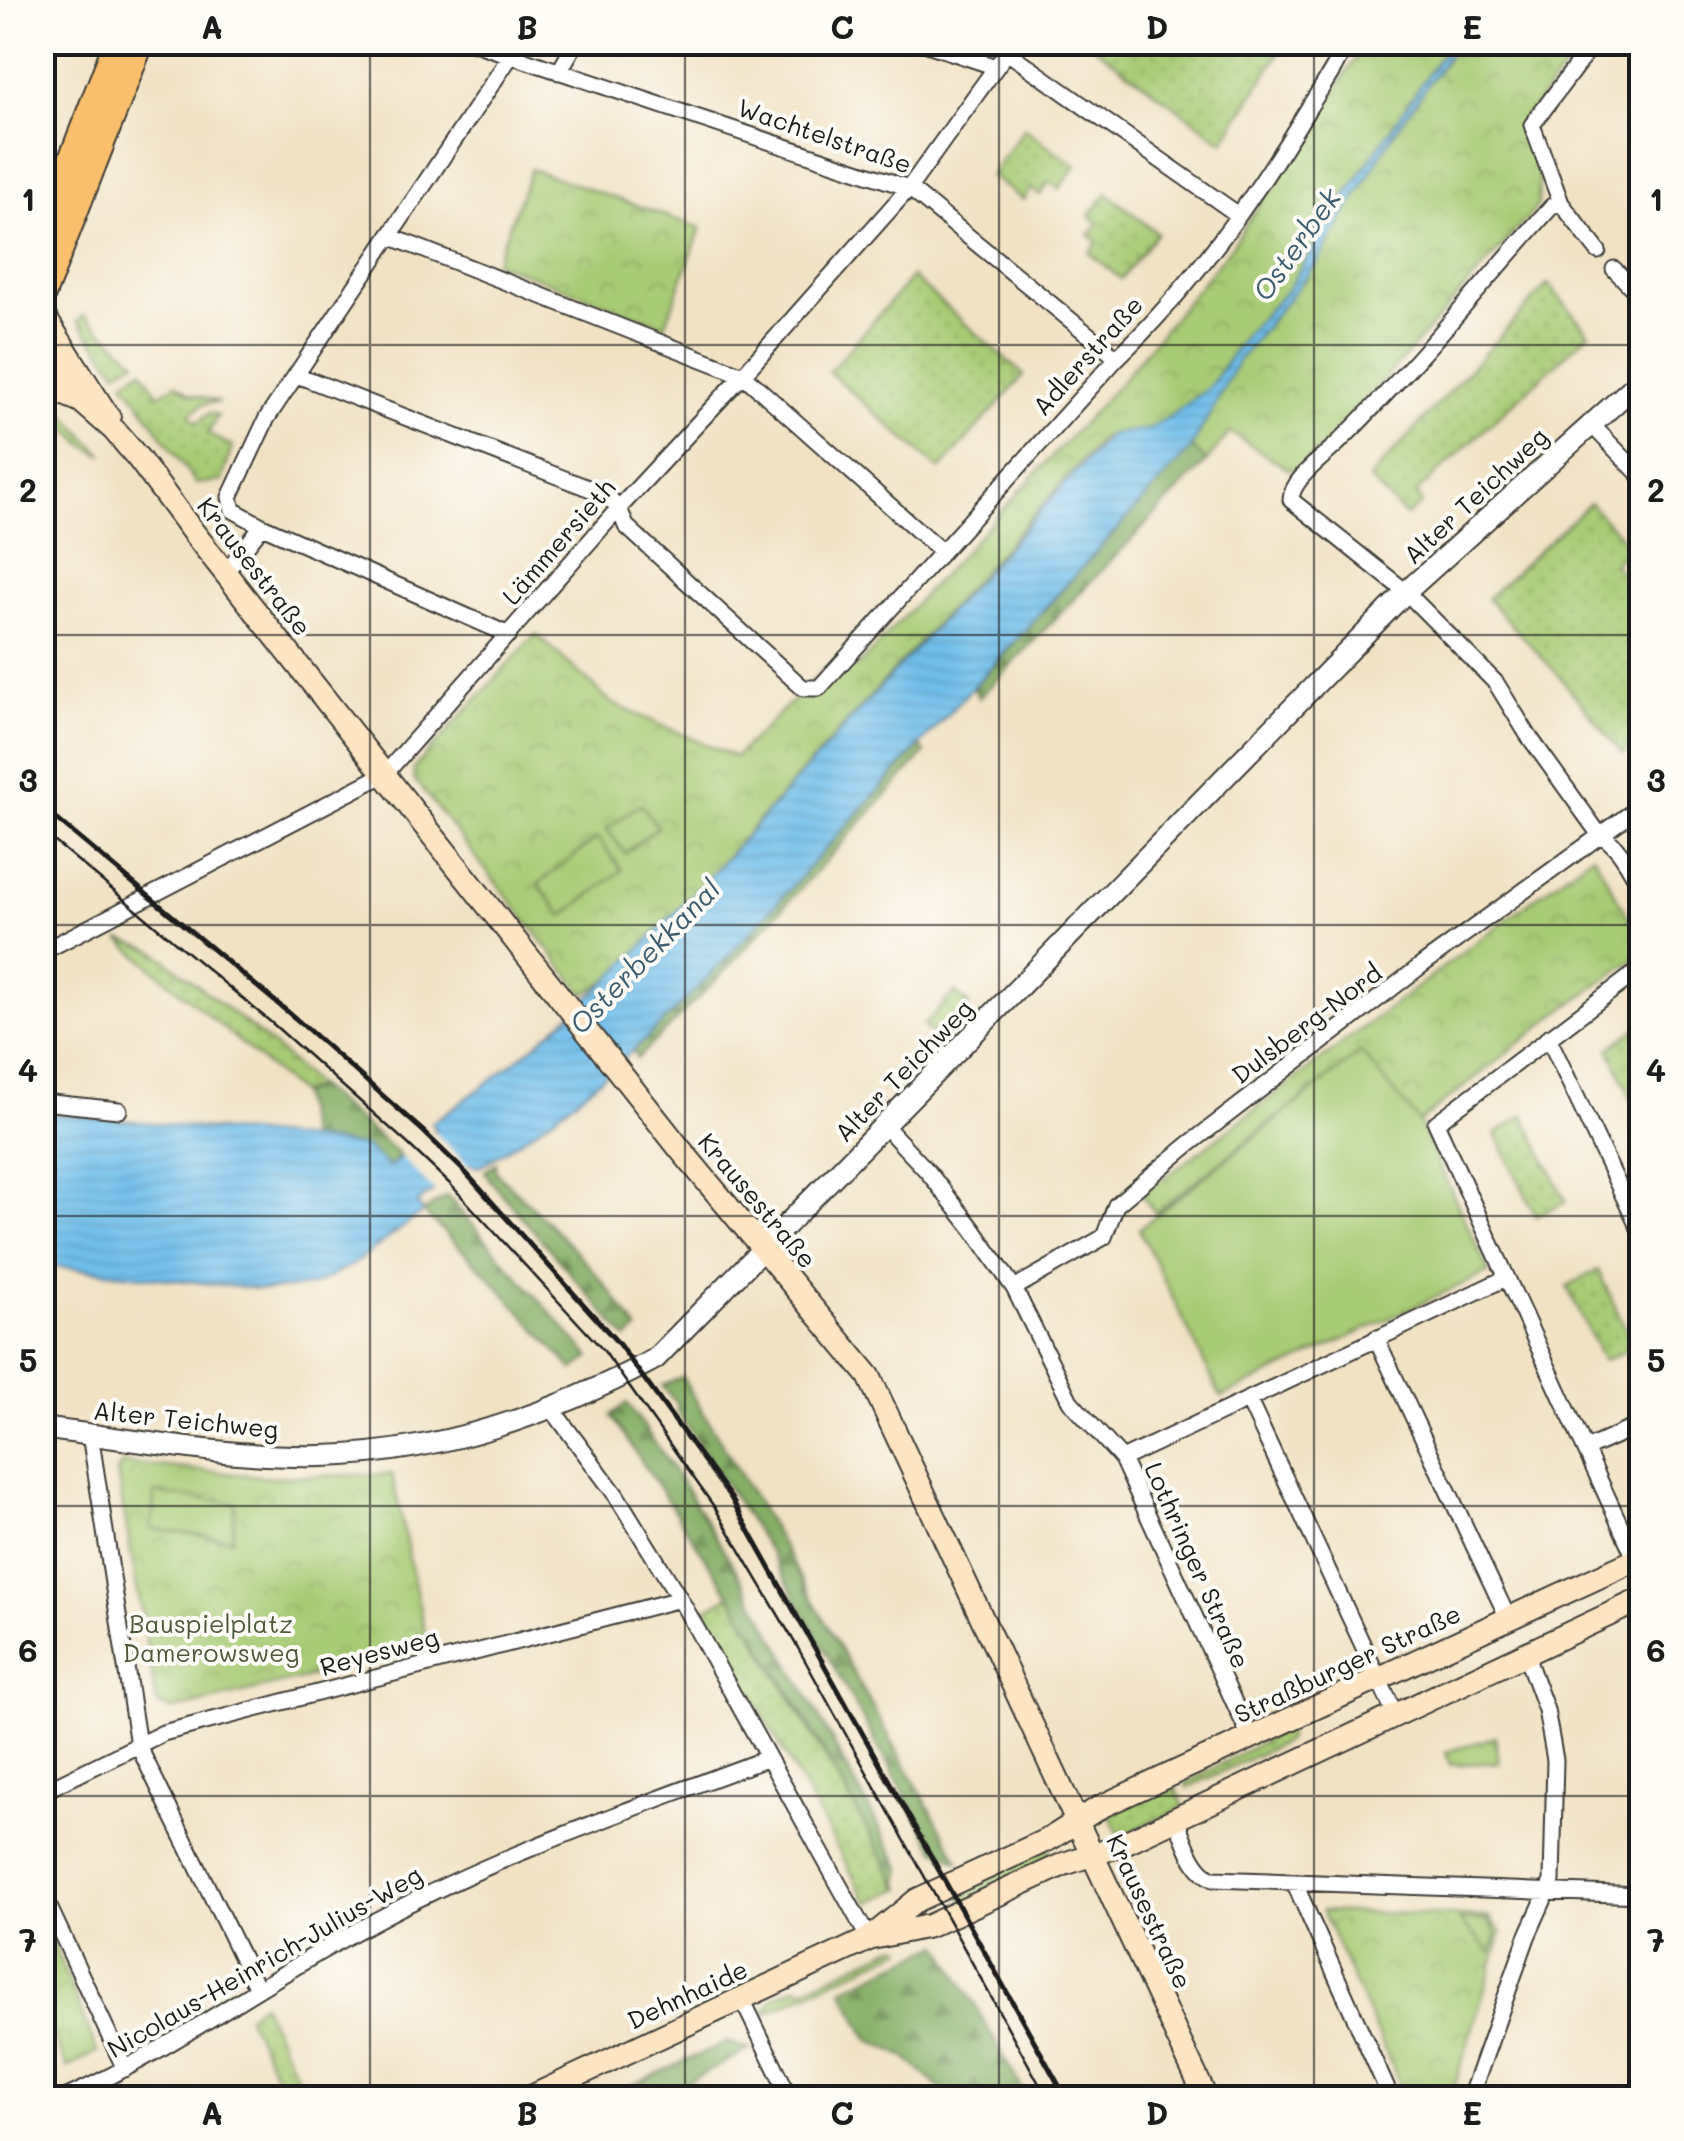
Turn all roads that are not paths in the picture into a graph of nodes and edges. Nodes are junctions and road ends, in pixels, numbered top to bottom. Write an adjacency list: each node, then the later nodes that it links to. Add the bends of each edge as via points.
1 (117, 42): 15 (main road)
2 (142, 42): 20 (main road)
3 (471, 42): 9 (street, Wachtelstraße)
4 (576, 42): 11 (street)
5 (921, 42): 10 (street)
6 (1346, 42): 14 (street, Adlerstraße)
7 (1594, 42): 13 (street, via 1532,126)
8 (1011, 47): 10 (street, Lämmersieth); 14 (street)
9 (510, 57): 11 (street, Wachtelstraße); 16 (street)
10 (996, 67): 12 (street, Lämmersieth)
11 (559, 72): 12 (street, Wachtelstraße)
12 (909, 188): 23 (street, Wachtelstraße); 25 (street, Lämmersieth)
13 (1560, 203): 17 (street); 36 (street, via 1291,492 1292,500)
14 (1237, 214): 23 (street, Adlerstraße)
15 (43, 230)
16 (389, 236): 24 (street); 25 (street)
17 (1598, 250)
18 (1614, 269): 19 (street)
19 (1639, 289)
20 (42, 296)
21 (42, 313): 30 (main road, Krausestraße, via 104,404)
22 (42, 352): 28 (main road, Krausestraße)
23 (1116, 358): 34 (street, Adlerstraße)
24 (297, 374): 32 (street, via 606,494); 33 (street, via 230,496 234,510)
25 (743, 375): 32 (street, Lämmersieth); 34 (street)
26 (1642, 378): 29 (street, Alter Teichweg)
27 (42, 392): 28 (main road)
28 (81, 400): 30 (main road, Krausestraße)
29 (1590, 423): 31 (street); 36 (street, Alter Teichweg)
30 (114, 430): 35 (main road, Krausestraße)
31 (1642, 477)
32 (618, 508): 34 (street, Adlerstraße, via 626,526 804,688 819,688); 37 (street, Lämmersieth)
33 (262, 526): 35 (street); 37 (street)
34 (942, 552)
35 (225, 573): 38 (main road, Krausestraße)
36 (1406, 592): 40 (street, via 1496,683); 47 (street, Alter Teichweg)
37 (509, 635): 38 (street, Lämmersieth)
38 (385, 774): 42 (street, Lämmersieth); 49 (main road, Krausestraße)
39 (1642, 805): 40 (street, Dulsberg-Nord)
40 (1599, 834): 41 (street, via 1624,856); 51 (street, Dulsberg-Nord, via 1188,1145 1116,1205 1104,1237)
41 (1642, 888)
42 (42, 952)
43 (1642, 968): 44 (street)
44 (1548, 1037): 48 (street); 50 (street, via 1436,1123)
45 (42, 1102): 46 (street)
46 (119, 1110)
47 (884, 1125): 49 (street, Alter Teichweg); 51 (street, Lothringer Straße, via 928,1172)
48 (1642, 1235)
49 (762, 1249): 54 (street, Alter Teichweg, via 655,1359); 72 (main road, Krausestraße, via 869,1376)
50 (1506, 1278): 52 (street); 58 (street)
51 (1014, 1288): 59 (street, Lothringer Straße, via 1070,1401)
52 (1376, 1338): 53 (street); 63 (street)
53 (1248, 1399): 59 (street); 65 (street)
54 (552, 1409): 57 (street, Alter Teichweg, via 475,1434 321,1456); 61 (street, via 616,1495)
55 (1642, 1424): 58 (street)
56 (42, 1428): 57 (street, Alter Teichweg)
57 (90, 1434): 68 (street)
58 (1586, 1449): 60 (street)
59 (1122, 1459): 67 (street, Lothringer Straße)
60 (1639, 1559): 63 (main road, Straßburger Straße)
61 (680, 1599): 68 (street, Reyesweg, via 163,1733); 69 (street)
62 (1642, 1599): 64 (main road)
63 (1508, 1618): 65 (main road, Straßburger Straße)
64 (1524, 1653): 66 (main road); 76 (street, via 1546,1710 1555,1760)
65 (1378, 1678): 66 (street); 67 (main road, Straßburger Straße)
66 (1395, 1714): 71 (main road)
67 (1251, 1739): 72 (main road, Straßburger Straße)
68 (138, 1746): 70 (street, Reyesweg); 79 (street)
69 (768, 1758): 78 (street); 79 (street, Nicolaus-Heinrich-Julius-Weg, via 507,1856)
70 (42, 1792)
71 (1176, 1820): 73 (main road); 74 (street, via 1204,1875)
72 (1078, 1822): 73 (main road, Krausestraße); 78 (main road, Dehnhaide, via 917,1900)
73 (1095, 1855): 78 (main road, Dehnhaide, via 929,1926); 85 (main road, Krausestraße)
74 (1294, 1882): 76 (street); 86 (street)
75 (42, 1892): 81 (street)
76 (1548, 1892): 77 (street); 87 (street)
77 (1642, 1894)
78 (869, 1938): 80 (main road, Dehnhaide)
79 (258, 1989): 81 (street, Nicolaus-Heinrich-Julius-Weg)
80 (742, 1999): 83 (main road, Dehnhaide); 84 (street)
81 (126, 2069): 82 (street, Nicolaus-Heinrich-Julius-Weg)
82 (64, 2098)
83 (529, 2098)
84 (790, 2098)
85 (1206, 2098)
86 (1391, 2098)
87 (1470, 2098)

